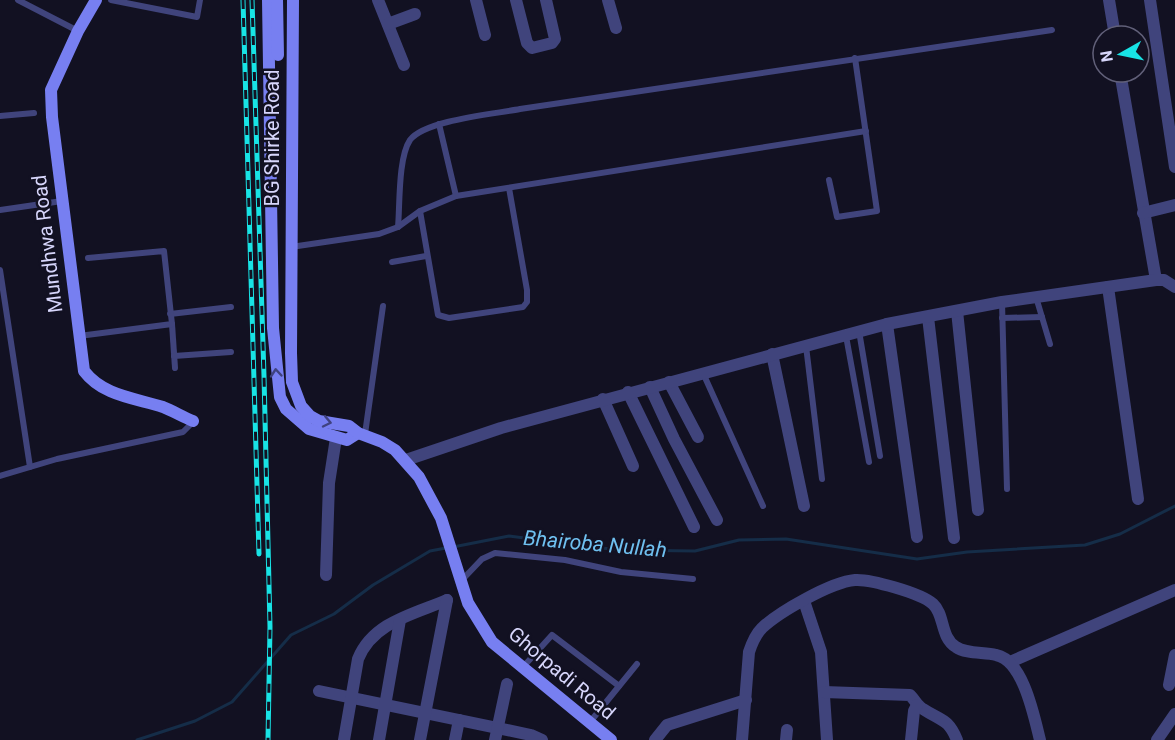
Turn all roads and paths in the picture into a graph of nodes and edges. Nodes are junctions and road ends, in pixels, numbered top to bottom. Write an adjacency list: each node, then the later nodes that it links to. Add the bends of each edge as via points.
1 (18, 0): 21 (lane)
2 (96, 0): 21 (main road, Mundhwa Road)
3 (111, 0): 4 (lane, via 197,17)
4 (200, 0)
5 (268, 0): 45 (main road)
6 (277, 0): 40 (main road)
7 (284, 0): 40 (main road)
8 (293, 0): 40 (main road, BG Shirke Road)
9 (378, 0): 17 (street)
10 (476, 0): 22 (street)
11 (516, 0): 12 (street, via 527,43 532,48 555,39)
12 (546, 0)
13 (608, 0): 19 (street)
14 (1109, 0): 18 (street)
15 (1150, 0): 30 (street)
16 (415, 14): 17 (street)
17 (388, 24): 24 (street)
18 (1113, 24)
19 (616, 28)
20 (1052, 30): 23 (lane)
21 (78, 31): 34 (main road, Mundhwa Road, via 51,90)
22 (485, 35)
23 (855, 58): 28 (lane); 29 (lane)
24 (404, 66)
25 (1122, 84): 38 (street)
26 (34, 113): 27 (lane)
27 (0, 116)
28 (439, 124): 33 (lane); 39 (lane, via 416,134 407,147)
29 (866, 131): 31 (lane, via 878,212 837,217); 32 (lane)
30 (1175, 167)
31 (829, 180)
32 (509, 188): 33 (lane); 41 (lane, via 527,290 522,308 449,318 438,315)
33 (456, 196): 37 (lane)
34 (62, 201): 36 (lane); 62 (main road, Mundhwa Road)
35 (1175, 205): 38 (street)
36 (0, 210)
37 (420, 211): 39 (lane); 41 (lane)
38 (1143, 213): 46 (street)
39 (398, 227): 40 (lane)
40 (286, 255): 45 (main road); 74 (main road, via 291,276 292,382)
41 (426, 256): 43 (lane)
42 (87, 258): 54 (lane, via 164,251)
43 (392, 262)
44 (0, 270): 84 (lane)
45 (272, 276): 75 (main road, one-way to 45, via 280,397 276,377)
46 (1156, 280): 47 (street); 48 (street, via 1172,282)
47 (1108, 287): 49 (street); 88 (street)
48 (1175, 287)
49 (1036, 297): 50 (street); 56 (lane)
50 (1002, 302): 53 (street); 57 (lane)
51 (383, 306): 77 (lane)
52 (231, 307): 54 (lane)
53 (957, 311): 55 (street); 91 (street)
54 (171, 314): 58 (lane)
55 (928, 317): 59 (street); 95 (street)
56 (1042, 317): 57 (lane); 64 (lane)
57 (1002, 318): 87 (lane)
58 (172, 324): 62 (lane); 67 (lane)
59 (887, 324): 60 (street); 94 (street)
60 (859, 331): 61 (street); 80 (lane)
61 (845, 334): 63 (street); 82 (lane)
62 (78, 336): 76 (main road, Mundhwa Road, via 84,371 93,382 104,390 165,408)
63 (806, 344): 66 (street); 86 (lane)
64 (1050, 344)
65 (231, 352): 67 (lane)
66 (772, 354): 69 (street); 90 (street)
67 (174, 356): 68 (lane)
68 (175, 368)
69 (703, 373): 70 (street); 89 (lane)
70 (669, 382): 71 (street); 78 (street)
71 (650, 387): 72 (street); 92 (street)
72 (628, 392): 73 (street); 93 (street)
73 (603, 399): 81 (street, via 465,438); 83 (street)
74 (301, 406): 75 (main road); 77 (main road, Ghorpadi Road, one-way to 77, via 319,421 349,426)
75 (289, 411): 79 (main road, via 309,429)
76 (193, 421): 84 (lane, via 183,432)
77 (362, 434): 79 (main road, via 347,440); 81 (main road, Ghorpadi Road, via 395,450)
78 (698, 437)
79 (336, 438): 96 (street, via 329,483)
80 (880, 456)
81 (406, 460): 97 (main road, Ghorpadi Road, via 441,518)
82 (869, 462)
83 (633, 466)
84 (30, 467): 85 (lane)
85 (0, 476)
86 (822, 479)
87 (1007, 489)
88 (1138, 499)
89 (764, 506)
90 (804, 506)
91 (978, 510)
92 (717, 520)
93 (694, 527)
94 (917, 537)
95 (954, 538)
96 (326, 576)
97 (462, 578): 98 (lane, via 482,558 495,554); 105 (main road, Ghorpadi Road, via 468,603 492,642)
98 (693, 579)
99 (1175, 590): 103 (street)
100 (804, 601): 103 (street, via 838,584 855,580 877,582 934,605 944,633 958,649 999,655); 110 (street, via 821,652); 112 (street, via 762,627 754,638 749,652)
101 (400, 620): 111 (street, via 382,627 363,647); 113 (street); 115 (street, via 447,600)
102 (1175, 655): 107 (street)
103 (1011, 662): 131 (street, via 1024,685)
104 (637, 664): 108 (lane)
105 (522, 668): 108 (lane, via 552,634); 118 (main road, Ghorpadi Road)
106 (507, 684): 119 (street)
107 (1169, 684)
108 (619, 686): 118 (lane)
109 (319, 691): 111 (street)
110 (824, 692): 114 (street, via 904,694 910,695); 128 (street)
111 (351, 697): 113 (street); 120 (street)
112 (746, 700): 126 (street, via 667,725); 127 (street)
113 (385, 704): 115 (street); 121 (street)
114 (917, 705): 129 (street); 130 (street, via 942,718)
115 (425, 713): 117 (street); 122 (street)
116 (1175, 714): 132 (street)
117 (459, 720): 119 (street); 123 (street)
118 (590, 723): 125 (main road, Ghorpadi Road)
119 (497, 734): 124 (street, via 531,735)
120 (344, 740)
121 (379, 740)
122 (420, 740)
123 (455, 740)
124 (542, 740)
125 (611, 740)
126 (655, 740)
127 (742, 740)
128 (827, 740)
129 (911, 740)
130 (957, 740)
131 (1040, 740)
132 (1157, 740)

